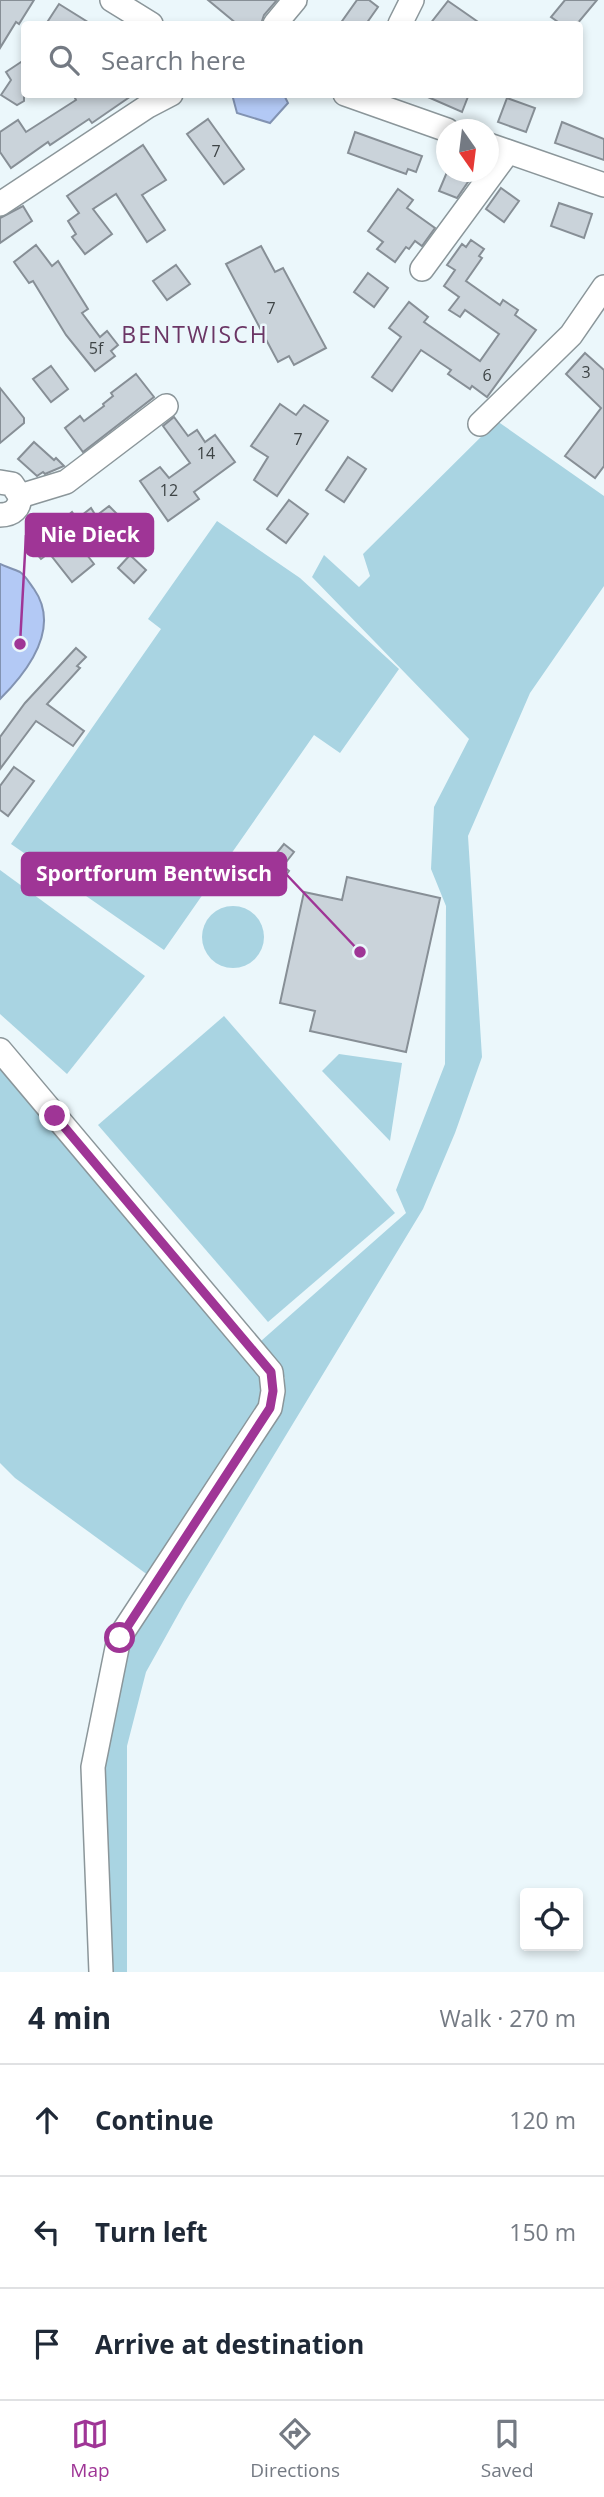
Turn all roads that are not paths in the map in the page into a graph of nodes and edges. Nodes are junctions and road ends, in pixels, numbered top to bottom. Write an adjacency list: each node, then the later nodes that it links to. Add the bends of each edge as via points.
1 (112, 0): 4 (street)
2 (295, 0): 5 (street)
3 (412, 0): 6 (street)
4 (146, 21)
5 (278, 21)
6 (402, 21)
7 (164, 98): 13 (street)
8 (372, 98): 9 (street)
9 (436, 125)
10 (499, 148): 12 (street)
11 (477, 182): 14 (street)
12 (604, 186)
13 (0, 204)
14 (422, 269)
15 (604, 287): 17 (street, via 571,335)
16 (166, 406): 19 (street, via 66,482)
17 (480, 424)
18 (0, 482): 19 (street, via 12,484)
19 (20, 496): 20 (street, via 13,513)
20 (0, 515)
21 (0, 1050): 22 (street, via 271,1372 270,1408 120,1638 93,1767)
22 (101, 1972)

